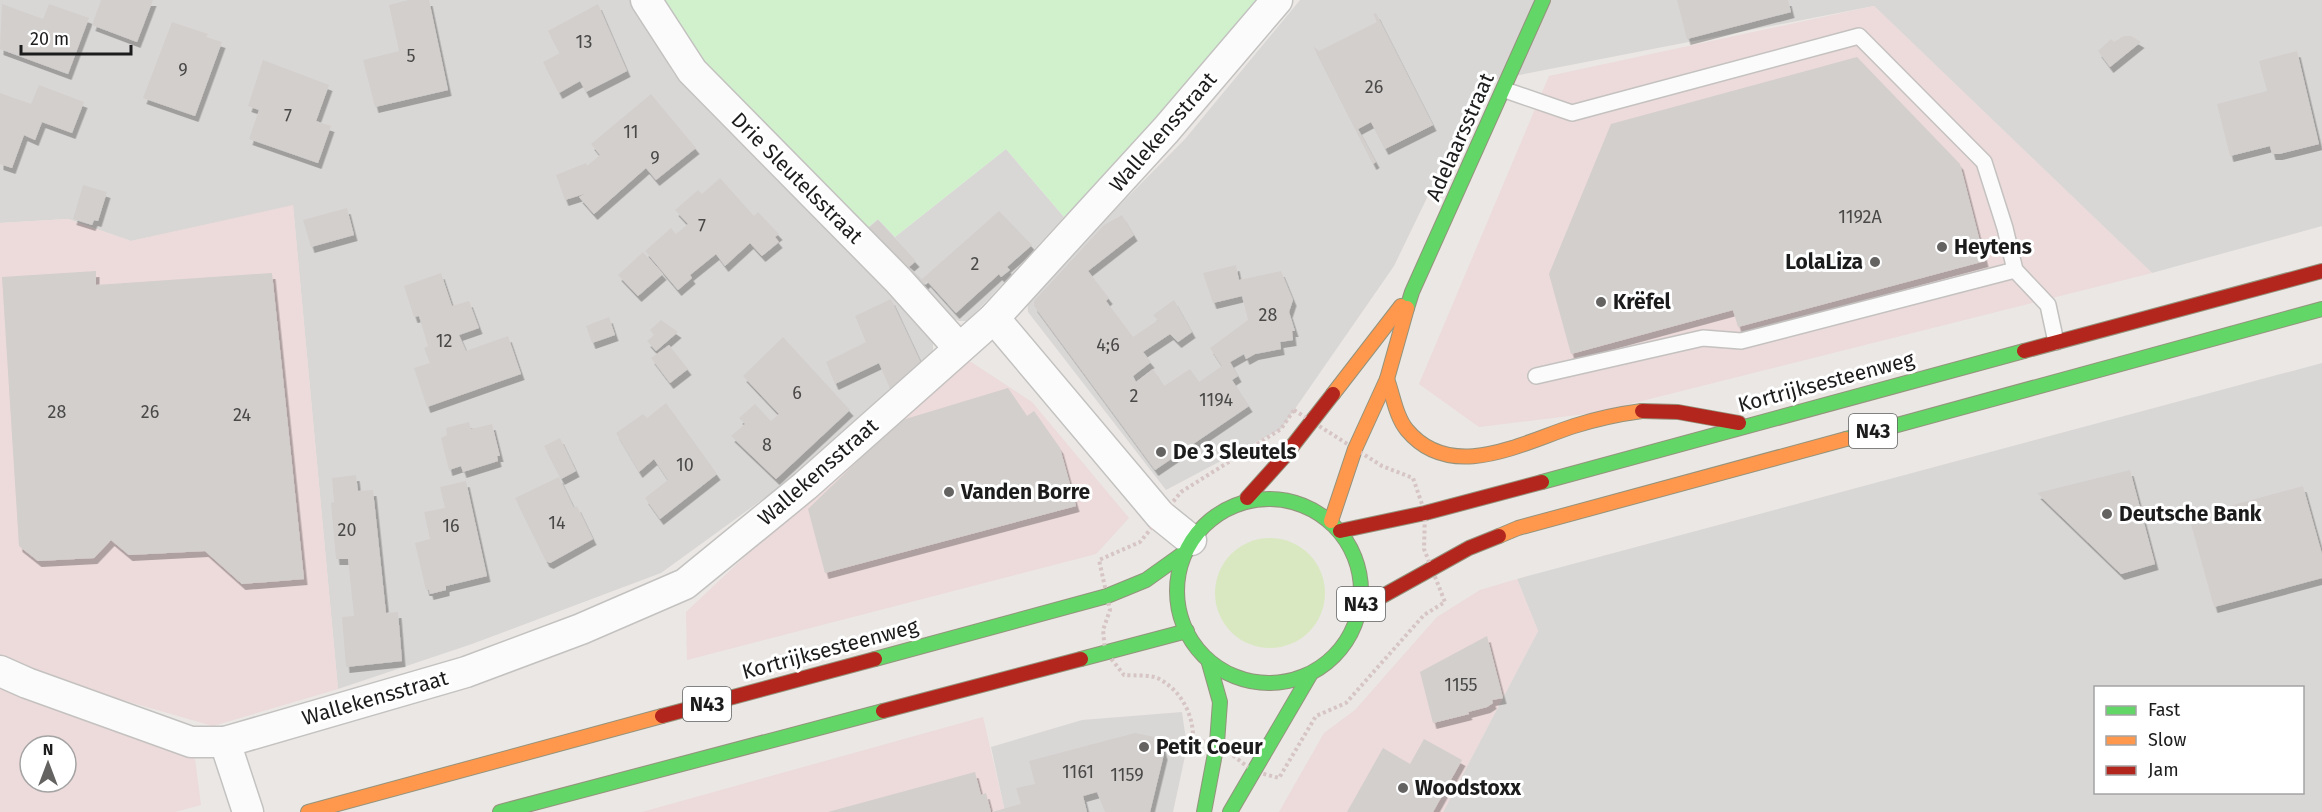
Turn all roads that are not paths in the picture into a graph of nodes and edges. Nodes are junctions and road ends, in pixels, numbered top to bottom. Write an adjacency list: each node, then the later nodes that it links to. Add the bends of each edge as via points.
1 (646, 0): 11 (street, Drie Sleutelsstraat, via 692,71 890,272)
2 (1277, 0): 9 (street, Wallekensstraat, via 1166,130)
3 (1543, 0): 4 (main road, Adelaarsstraat)
4 (1505, 90): 5 (lane, via 1572,113 1859,36 1984,162); 7 (main road, Adelaarsstraat)
5 (2015, 270): 10 (lane, via 2048,305); 12 (lane, via 1741,341 1703,338)
6 (2322, 271): 10 (main road, Kortrijksesteenweg / N43)
7 (1412, 292): 13 (main road, Adelaarsstraat); 15 (main road, Adelaarsstraat, via 1283,458)
8 (2322, 309): 18 (main road, N43, via 1518,528 1469,548)
9 (994, 318): 11 (street, Wallekensstraat); 17 (street)
10 (2056, 342): 14 (main road, Kortrijksesteenweg / N43)
11 (959, 348): 23 (street, Wallekensstraat, via 805,486 685,584 466,672)
12 (1536, 375)
13 (1387, 379): 14 (main road, N43, via 1405,428 1416,441 1436,453 1455,458 1480,458 1594,421 1657,410); 16 (main road, Adelaarsstraat, via 1355,448)
14 (1750, 425): 16 (main road, Kortrijksesteenweg / N43, via 1425,513)
15 (1247, 498): 16 (main road, via 1292,501); 17 (main road, N43, via 1213,517)
16 (1335, 526): 18 (main road, N43, via 1354,551)
17 (1186, 547): 19 (main road, N43, via 1174,594); 25 (main road, Kortrijksesteenweg / N43, via 1146,580 1107,596)
18 (1361, 608): 22 (main road, N43, via 1344,649)
19 (1187, 631): 20 (main road, N43); 26 (main road, N43)
20 (1209, 663): 22 (main road, N43, via 1244,681 1285,684); 27 (main road, via 1220,702 1217,744)
21 (0, 671): 23 (street, Wallekensstraat, via 191,742)
22 (1310, 675): 28 (main road)
23 (225, 742): 24 (street)
24 (248, 812)
25 (308, 812)
26 (500, 812)
27 (1204, 812)
28 (1230, 812)

